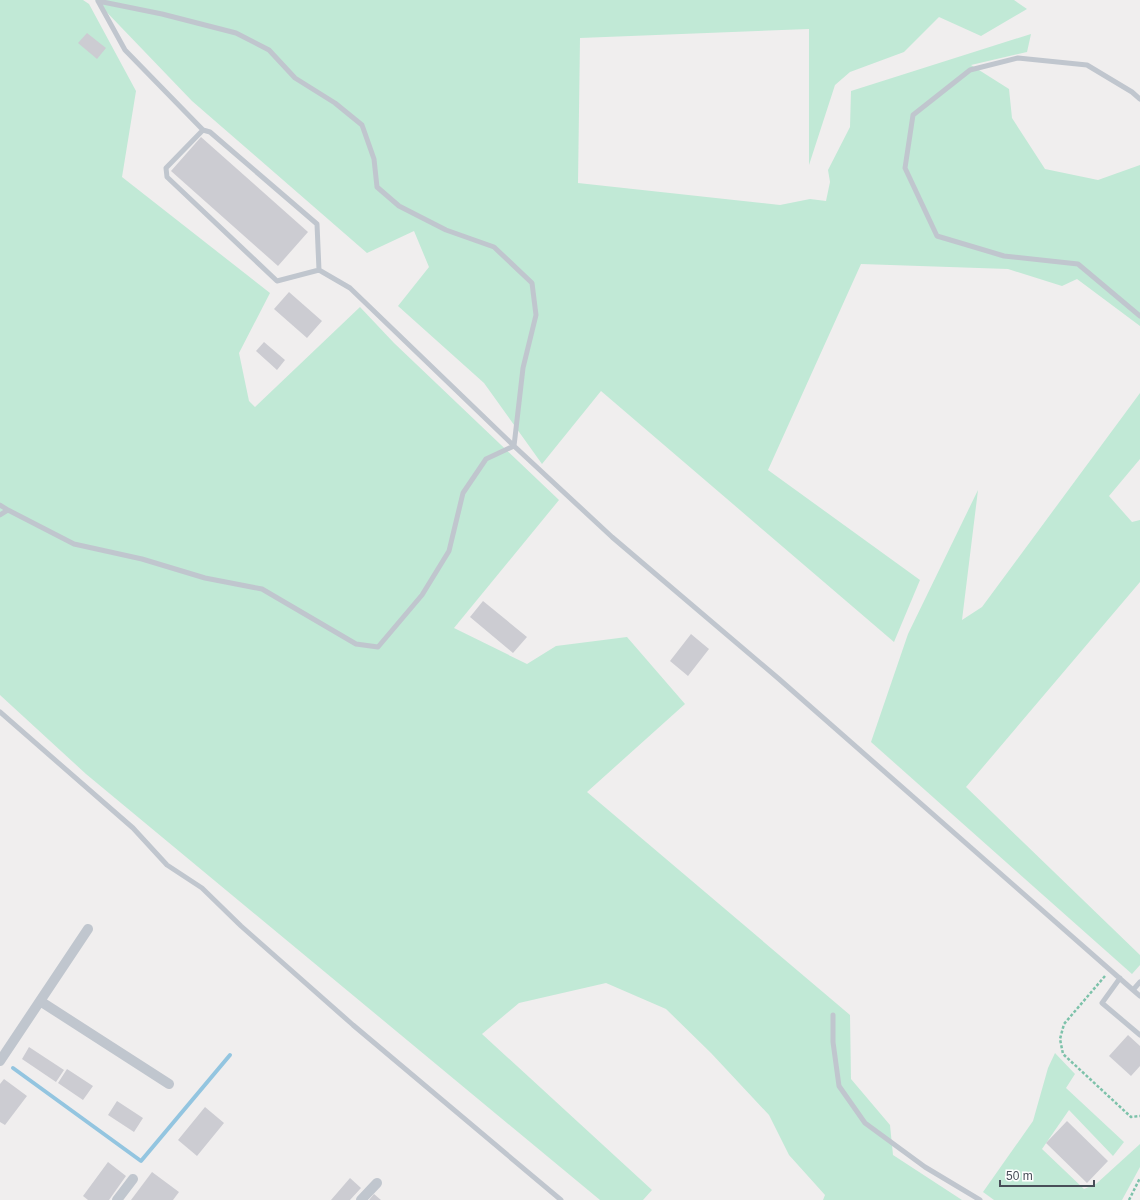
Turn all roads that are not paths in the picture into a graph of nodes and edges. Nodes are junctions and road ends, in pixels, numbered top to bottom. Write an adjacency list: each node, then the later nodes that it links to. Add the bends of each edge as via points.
1 (98, 1): 3 (lane, via 124,50); 6 (lane, via 236,33 269,50 295,78 335,103 362,125 374,159 377,187 399,206 446,230 494,247 532,283 536,315 523,368)
2 (1140, 99): 5 (lane, via 1087,65 1018,58 970,70 913,116 905,168 936,236 1004,256 1078,264)
3 (203, 130): 4 (lane, via 210,132 317,224); 4 (lane, via 166,168 168,177 277,281)
4 (319, 270): 6 (lane, via 350,288)
5 (1140, 316)
6 (514, 446): 8 (lane, via 486,460 463,493 449,551 422,595 378,647 356,644 262,589 205,578 142,559 74,544); 12 (lane, via 612,537 785,684)
7 (0, 505): 8 (lane)
8 (8, 510): 9 (lane)
9 (0, 515)
10 (0, 712): 25 (lane, via 133,828 167,865 202,888 347,1020)
11 (88, 929): 16 (street)
12 (1120, 978): 14 (lane); 18 (lane, via 1102,1003)
13 (1140, 982): 14 (lane)
14 (1133, 990): 15 (lane)
15 (1140, 996)
16 (40, 1001): 19 (street); 20 (street)
17 (833, 1014): 26 (lane, via 832,1042 839,1086 865,1123 925,1166)
18 (1140, 1035)
19 (0, 1061)
20 (169, 1084)
21 (133, 1179): 23 (street)
22 (377, 1183): 24 (street)
23 (117, 1200)
24 (361, 1200)
25 (561, 1200)
26 (980, 1200)

